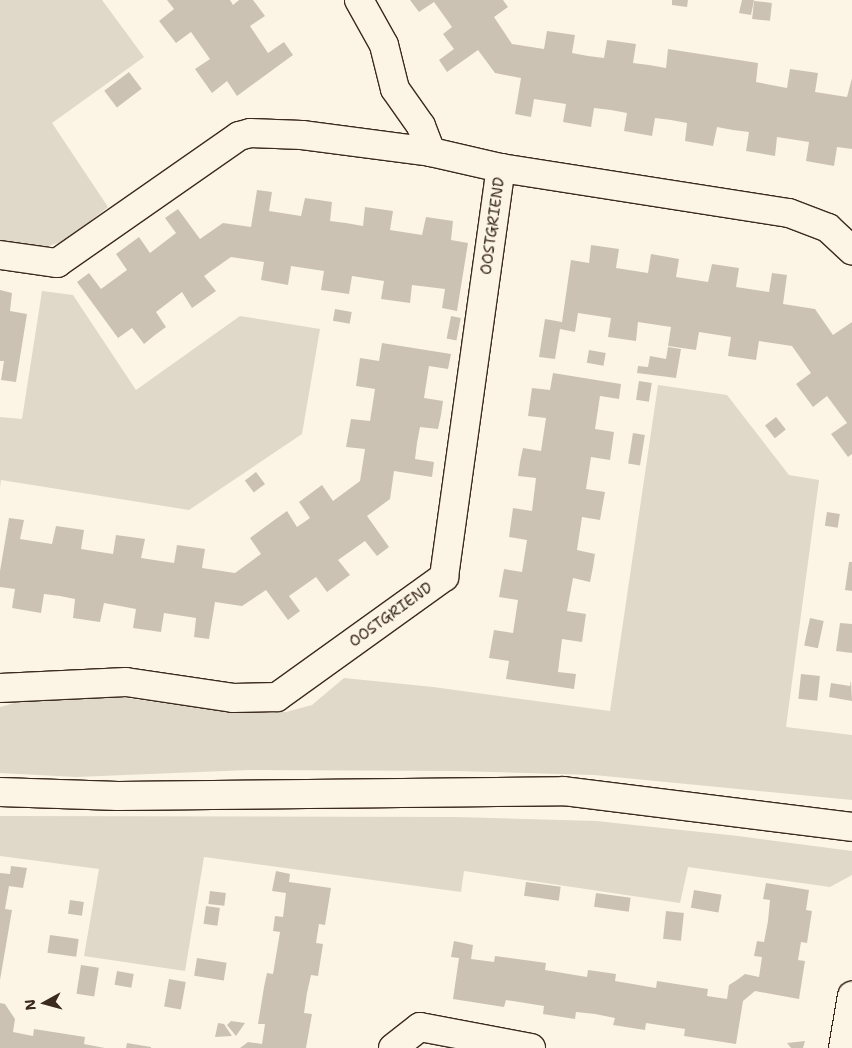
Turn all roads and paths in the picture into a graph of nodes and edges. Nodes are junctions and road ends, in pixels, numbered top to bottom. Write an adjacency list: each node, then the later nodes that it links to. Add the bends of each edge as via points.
1 (359, 0): 2 (street, via 384,45 395,89 421,126)
2 (431, 152): 3 (street, OOSTGRIEND); 5 (street, OOSTGRIEND, via 302,135 250,133 239,136 57,263)
3 (502, 168): 4 (street, OOSTGRIEND, via 789,213 828,228); 6 (street, OOSTGRIEND, via 444,577 277,697 233,698 126,682)
4 (852, 250)
5 (0, 255)
6 (0, 688)
7 (0, 792): 8 (street, via 118,796 564,791)
8 (852, 827)
9 (852, 996): 12 (street)
10 (393, 1048): 11 (street, via 420,1027)
11 (531, 1048)
12 (843, 1048)

